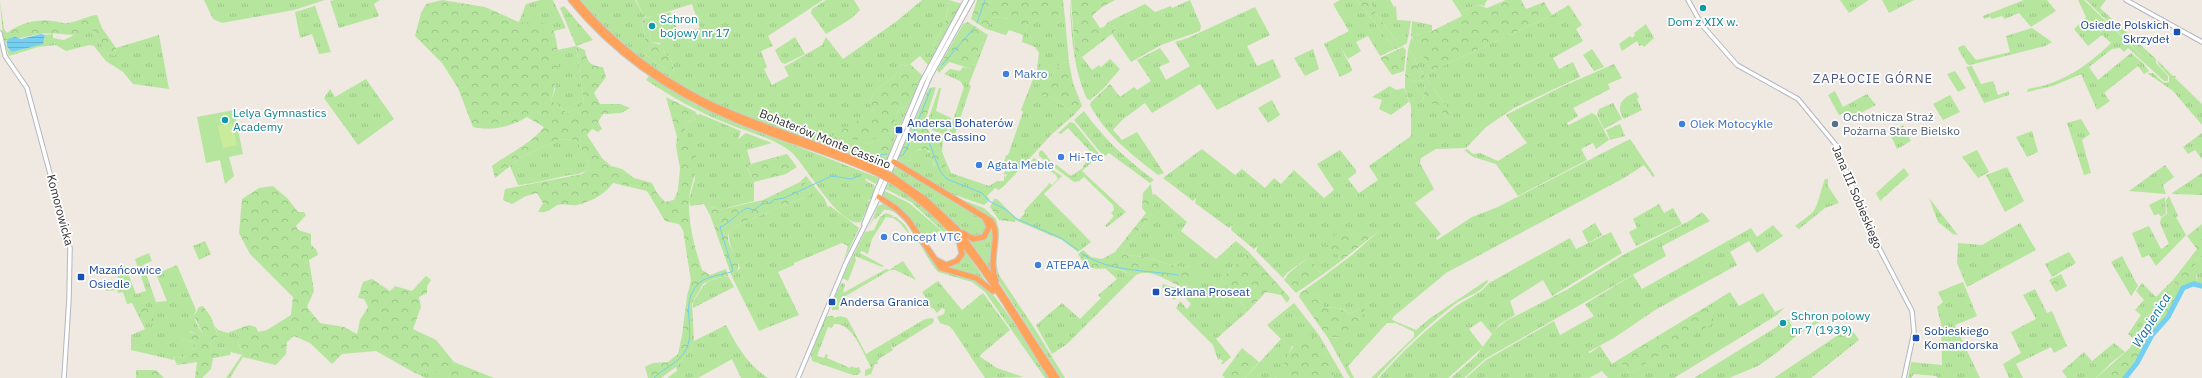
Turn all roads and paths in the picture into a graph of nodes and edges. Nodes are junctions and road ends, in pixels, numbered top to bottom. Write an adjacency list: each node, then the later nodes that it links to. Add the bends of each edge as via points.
1 (571, 0): 10 (highway, Bohaterów Monte Cassino, via 593,25 626,55 686,96 735,119)
2 (576, 0): 10 (highway, Bohaterów Monte Cassino, via 628,52 689,93)
3 (966, 0): 9 (main road, via 924,77)
4 (972, 0): 9 (main road, via 930,76)
5 (1688, 0): 20 (street, Jana III Sobieskiego, via 1702,25 1737,65 1798,99 1836,144 1868,227 1912,311 1914,332)
6 (2126, 0): 8 (street)
7 (0, 33): 16 (street, Komorowicka, via 4,52 27,88 70,248)
8 (2202, 42)
9 (892, 161): 11 (main road); 12 (highway)
10 (879, 172): 13 (highway, Bohaterów Monte Cassino, bridge, via 923,202)
11 (877, 196): 14 (highway, via 904,216); 17 (street)
12 (976, 210): 13 (highway, via 988,222 985,235 973,239); 15 (highway, via 989,218 995,227 992,266)
13 (954, 229): 14 (highway, via 962,248 957,261 951,265 941,264); 15 (highway, Bohaterów Monte Cassino)
14 (928, 250): 15 (highway, via 941,268 976,278)
15 (1002, 296): 18 (highway, Bohaterów Monte Cassino); 19 (highway, Bohaterów Monte Cassino)
16 (64, 378)
17 (798, 378)
18 (1052, 378)
19 (1057, 378)
20 (1904, 378)

